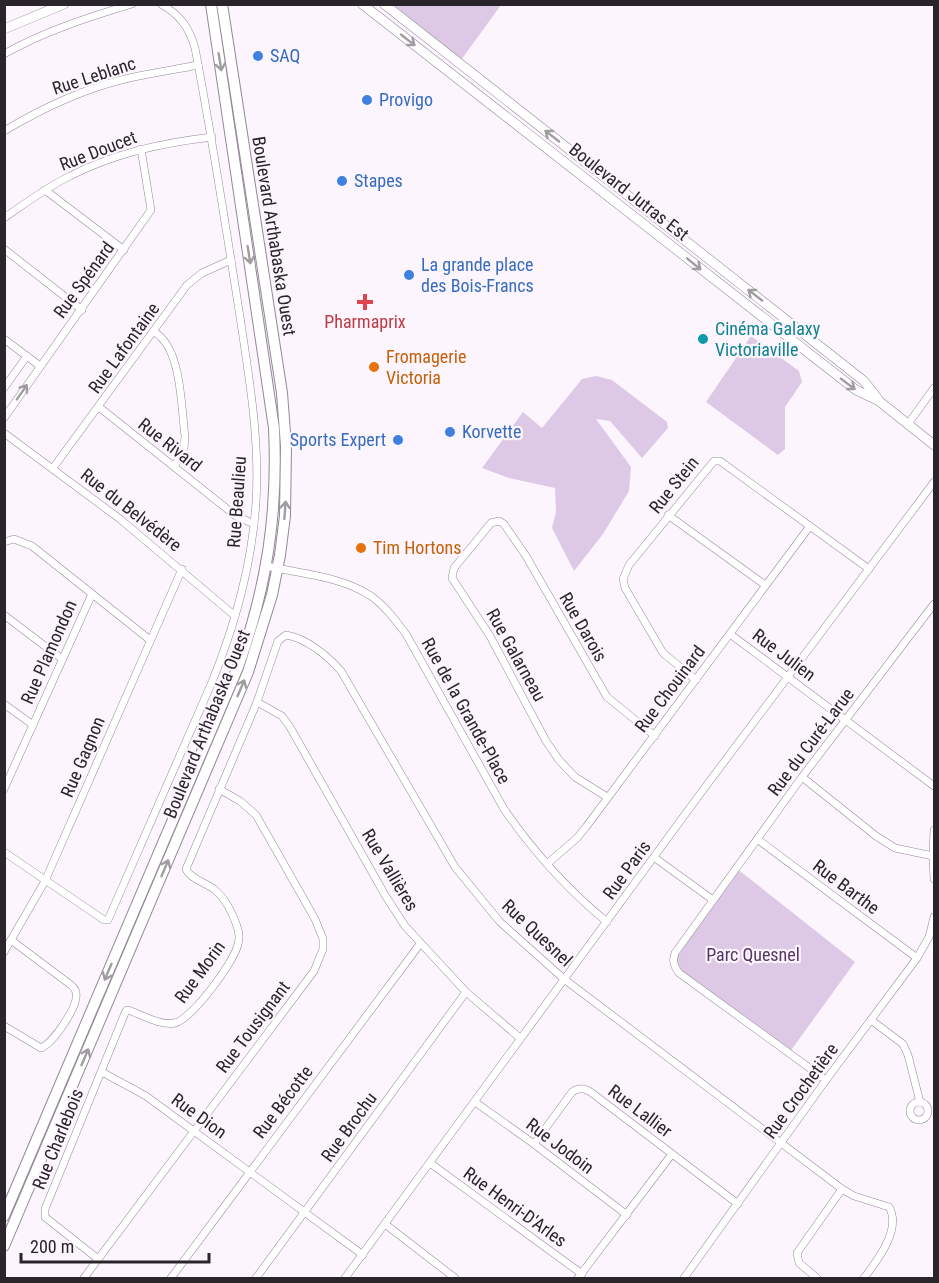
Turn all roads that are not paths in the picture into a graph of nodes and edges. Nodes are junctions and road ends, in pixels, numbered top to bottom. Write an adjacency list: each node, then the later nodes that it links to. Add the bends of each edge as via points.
1 (64, 4): 8 (main road)
2 (132, 4): 9 (street, via 73,23)
3 (161, 4): 10 (street, Rue Beaulieu, via 184,22)
4 (211, 4): 40 (main road, Boulevard Arthabaska Ouest, one-way to 40, via 274,428)
5 (222, 4): 40 (main road, Boulevard Arthabaska Ouest, one-way to 5, via 285,516 284,411)
6 (362, 4): 26 (main road, Boulevard Jutras Est, one-way to 26, via 856,390)
7 (384, 4): 26 (main road, Boulevard Jutras Est, one-way to 7, via 864,381)
8 (4, 29)
9 (4, 54)
10 (198, 65): 11 (street, Rue Leblanc, via 102,86 48,107); 12 (street, Rue Beaulieu)
11 (4, 131)
12 (212, 137): 13 (street, Rue Doucet); 18 (street, Rue Beaulieu)
13 (141, 148): 14 (street, Rue Doucet); 17 (street, Rue Spénard, via 151,210)
14 (45, 190): 15 (street, Rue Doucet); 17 (street)
15 (4, 218)
16 (4, 249): 19 (street)
17 (124, 250): 19 (street, Rue Spénard)
18 (231, 260): 20 (street, Rue Lafontaine, via 194,279); 37 (street, Rue Beaulieu, via 256,444)
19 (82, 310): 23 (street, Rue Spénard)
20 (154, 332): 27 (street, Rue Lafontaine); 32 (street, via 164,340 175,362 185,436 184,448)
21 (4, 339): 22 (street)
22 (27, 356): 23 (street); 24 (street)
23 (40, 366): 28 (street, Rue Spénard, one-way to 23)
24 (4, 388)
25 (934, 388): 29 (street)
26 (879, 401): 29 (main road, Boulevard Jutras Est)
27 (99, 407): 32 (street, Rue Rivard); 33 (street, Rue Lafontaine)
28 (4, 418)
29 (908, 424): 31 (main road, Boulevard Jutras Est)
30 (4, 433): 33 (street, Rue du Belvédère)
31 (934, 445)
32 (174, 467): 37 (street, Rue Rivard, via 236,516)
33 (53, 468): 41 (street, Rue du Belvédère)
34 (934, 482): 42 (street, Rue Paris)
35 (668, 515): 38 (street, Rue Stein, via 714,460); 43 (street); 52 (street, Rue Stein, via 624,572 623,579 663,653)
36 (499, 521): 57 (street, Rue Darois, via 526,556 607,697); 62 (street, Rue Galarneau, via 491,523 454,568 452,578 490,636 559,760 575,777)
37 (254, 524): 47 (street, Rue Beaulieu)
38 (810, 526): 42 (street, Rue Stein); 43 (street, Rue Chouinard)
39 (4, 542): 44 (street, via 14,539 32,546)
40 (272, 567): 68 (street, Rue de la Grande-Place, via 341,582 385,608 406,634 504,809); 98 (main road, Boulevard Arthabaska Ouest, one-way to 98, via 238,667); 100 (main road, Boulevard Arthabaska Ouest, one-way to 40, via 248,672 262,632)
41 (182, 569): 47 (street, Rue du Belvédère); 49 (street, Rue Gagnon)
42 (869, 569): 51 (street, Rue Paris)
43 (765, 585): 48 (street, Rue Chouinard)
44 (92, 594): 49 (street); 50 (street, Rue Plamondon)
45 (934, 604): 55 (street, Rue du Curé-Larue)
46 (4, 615): 50 (street)
47 (235, 616): 70 (street, Rue Beaulieu, via 212,682 108,920)
48 (730, 634): 51 (street, Rue Julien); 52 (street, Rue Chouinard)
49 (150, 640): 70 (street, Rue Gagnon)
50 (62, 659): 56 (street, Rue Plamondon)
51 (788, 678): 55 (street, Rue Julien); 67 (street, Rue Paris)
52 (696, 680): 57 (street, Rue Chouinard)
53 (257, 702): 61 (street); 75 (street, Rue Vallières, via 282,717 290,727 385,895); 78 (street, Rue Quesnel, via 279,641 286,635 323,654 341,671 471,889 500,922)
54 (4, 704): 56 (street)
55 (846, 720): 58 (street, Rue du Curé-Larue); 59 (street, Rue Julien)
56 (33, 725): 60 (street, Rue Plamondon)
57 (655, 736): 62 (street, Rue Chouinard)
58 (802, 777): 64 (street, Rue du Curé-Larue); 66 (street, via 895,848)
59 (934, 786)
60 (4, 789)
61 (219, 789): 80 (street, Rue Morin, via 186,869 224,901 238,931 236,952 196,1009 181,1021 166,1023); 88 (street, Rue Tousignant, via 256,815 315,919 323,949 314,971)
62 (607, 797): 68 (street, Rue Chouinard, via 577,838)
63 (934, 830): 66 (street)
64 (757, 839): 71 (street, Rue du Curé-Larue); 77 (street, Rue Barthe)
65 (4, 852): 70 (street)
66 (933, 856): 69 (street)
67 (655, 858): 71 (street); 73 (street, Rue Paris)
68 (547, 864): 73 (street, Rue de la Grande-Place)
69 (934, 879)
70 (45, 881): 74 (street, Rue Gagnon)
71 (713, 900): 85 (street, Rue du Curé-Larue, via 675,953 675,967)
72 (934, 917): 77 (street, Rue Crochetière, via 929,937)
73 (607, 922): 78 (street, Rue Paris)
74 (11, 940): 76 (street, Rue Gagnon); 82 (street, via 72,985 76,997 65,1022 41,1048)
75 (420, 944): 79 (street, Rue Vallières); 93 (street, Rue Bécotte)
76 (5, 950)
77 (917, 958): 81 (street, Rue Crochetière)
78 (564, 979): 83 (street, Rue Paris); 89 (street, Rue Quesnel)
79 (466, 992): 83 (street, Rue Vallières); 96 (street, Rue Brochu)
80 (127, 1010): 84 (street, Rue Charlebois)
81 (871, 1020): 85 (street, Rue Crochetière); 87 (street, via 903,1044)
82 (4, 1026)
83 (520, 1038): 86 (street, Rue Paris)
84 (102, 1072): 88 (street, Rue Dion, via 146,1096); 102 (street, Rue Charlebois, via 44,1212 48,1220)
85 (826, 1080): 89 (street, Rue Crochetière)
86 (475, 1102): 90 (street, Rue Jodoin); 92 (street, Rue Paris)
87 (920, 1102)
88 (194, 1130): 93 (street, Rue Dion); 102 (street, Rue Tousignant)
89 (781, 1142): 94 (street, Rue Quesnel); 95 (street, Rue Crochetière)
90 (534, 1144): 91 (street, Rue Lallier, via 572,1092 583,1089); 97 (street, Rue Jodoin)
91 (672, 1154): 95 (street, Rue Lallier); 97 (street)
92 (430, 1163): 99 (street, Rue Paris); 103 (street, Rue Henri-D'Arles)
93 (249, 1172): 96 (street, Rue Dion); 105 (street, Rue Bécotte)
94 (842, 1189): 110 (street, via 797,1253 799,1263); 111 (street, Rue Quesnel, via 889,1207 892,1213 886,1248)
95 (738, 1204): 109 (street, Rue Crochetière)
96 (305, 1212): 101 (street, Rue Dion); 106 (street, Rue Brochu)
97 (627, 1215): 103 (street)
98 (4, 1216)
99 (385, 1224): 101 (street, Rue Paris); 108 (street)
100 (4, 1246)
101 (363, 1255): 107 (street, Rue Paris)
102 (99, 1259): 104 (street, Rue Tousignant)
103 (580, 1276)
104 (84, 1278)
105 (171, 1278)
106 (256, 1278)
107 (345, 1278)
108 (455, 1278)
109 (684, 1278)
110 (818, 1278)
111 (864, 1278)

